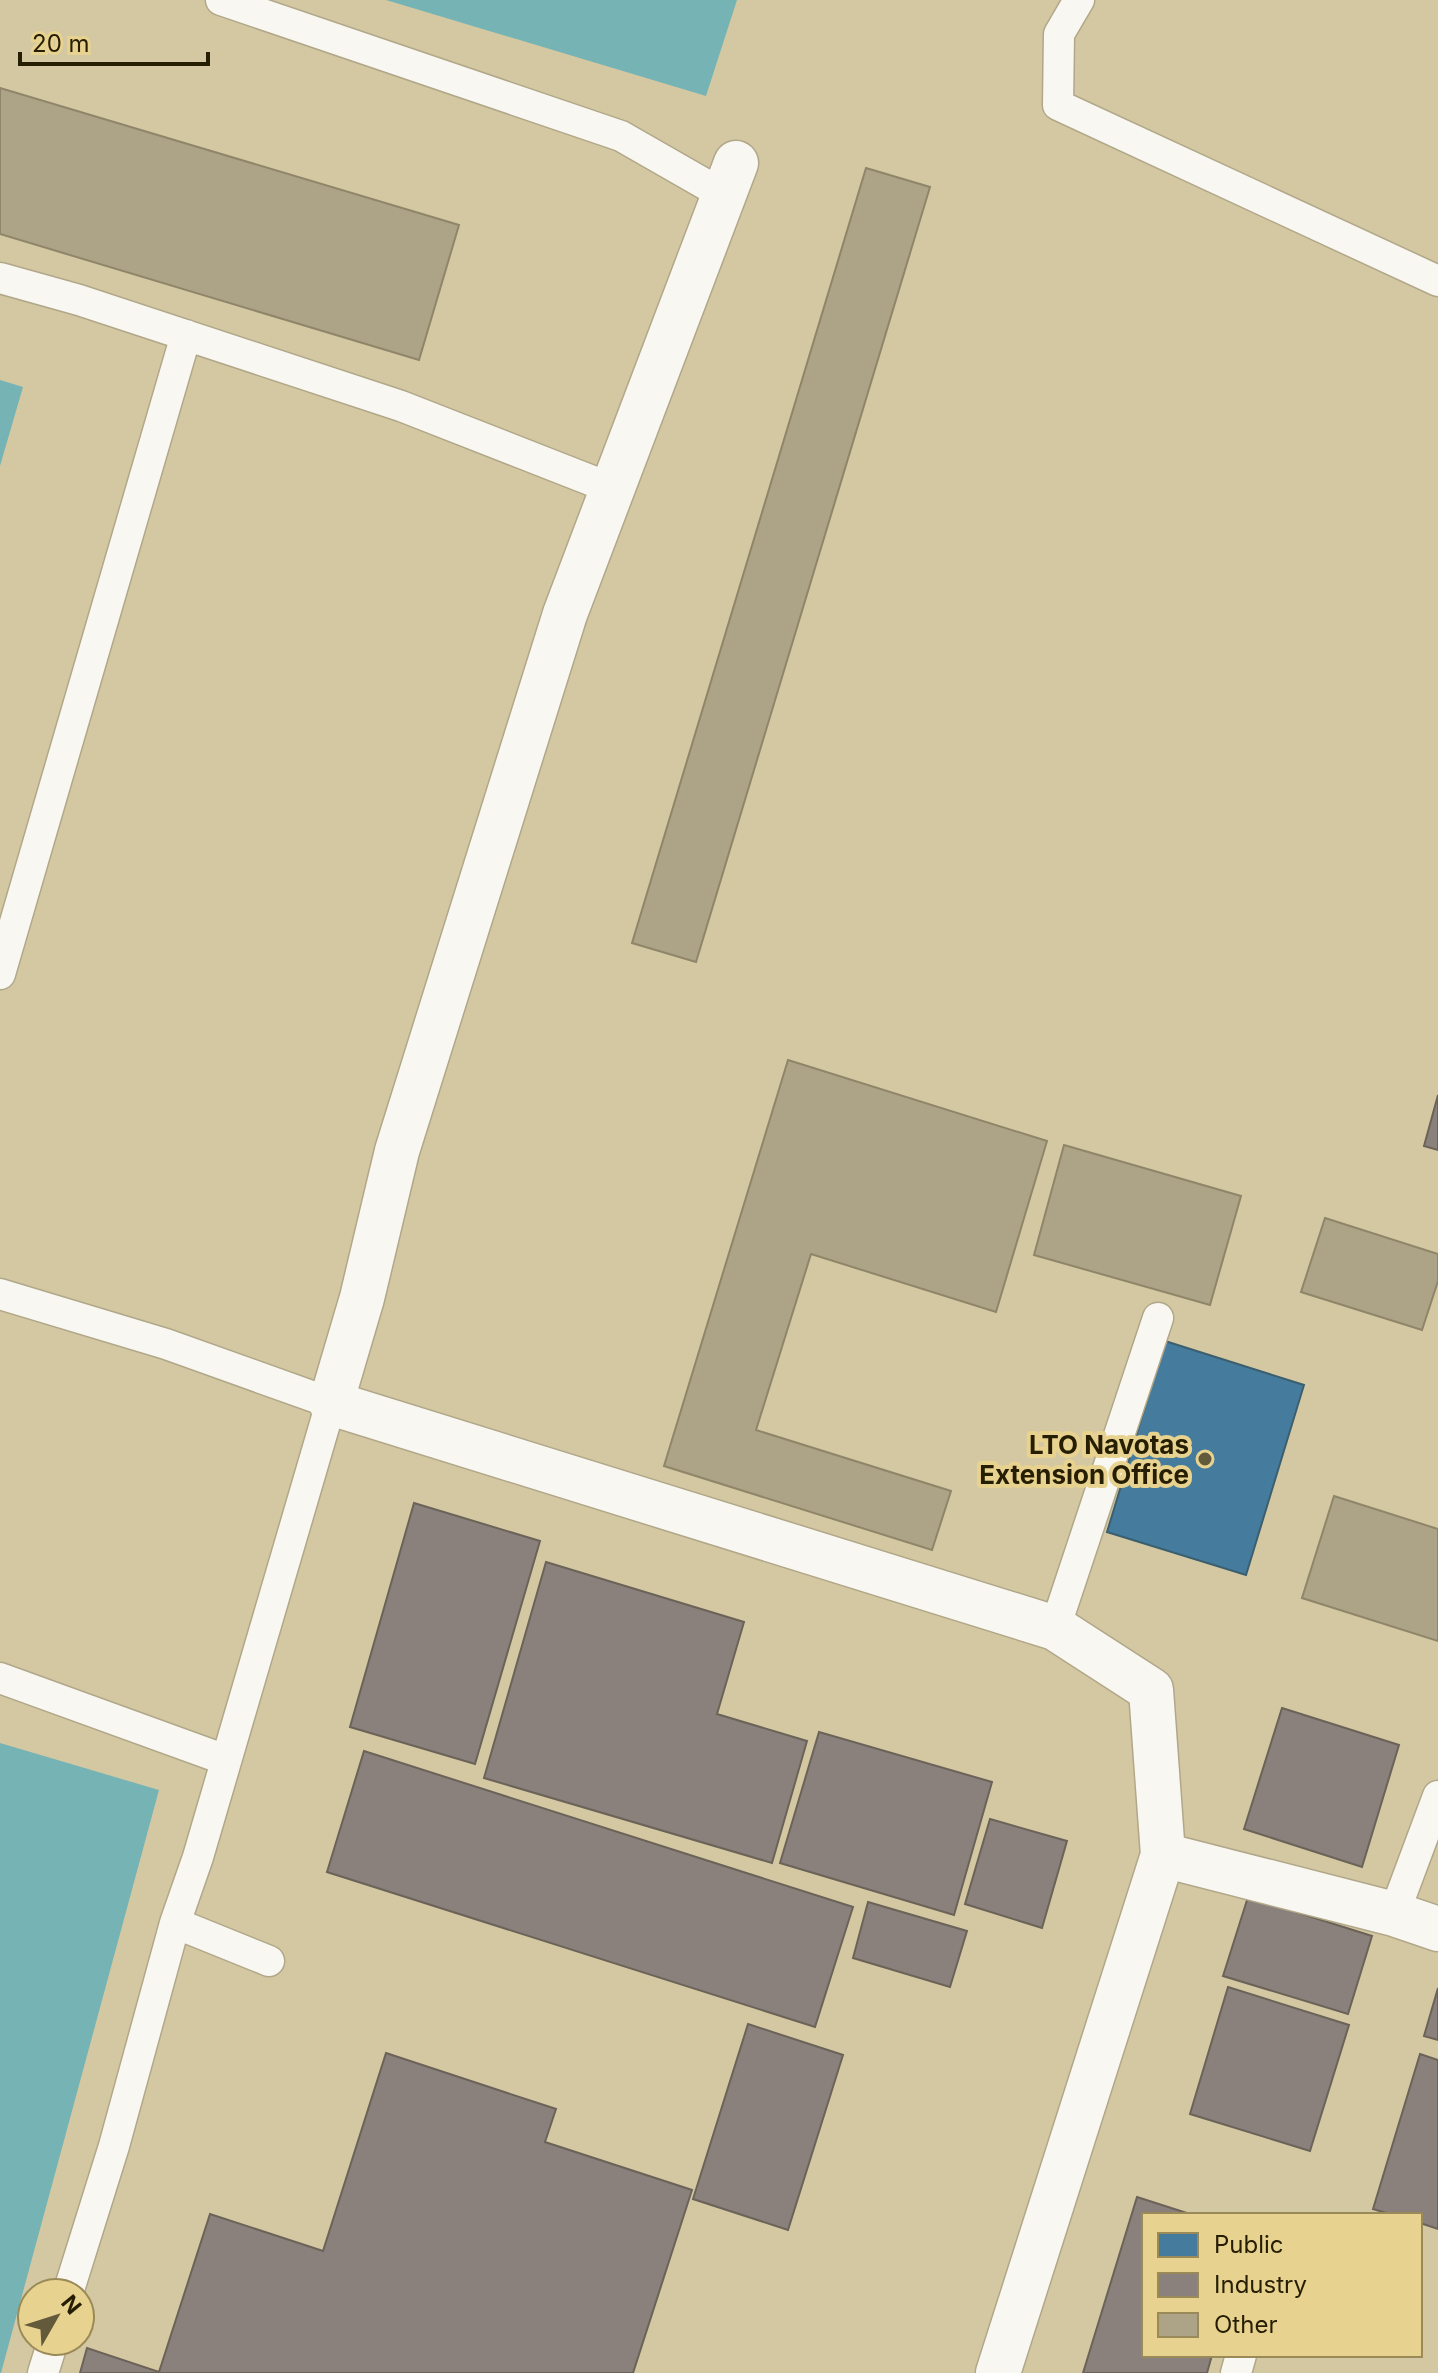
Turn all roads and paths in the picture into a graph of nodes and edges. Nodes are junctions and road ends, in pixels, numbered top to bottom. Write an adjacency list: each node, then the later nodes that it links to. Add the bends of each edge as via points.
1 (221, 0): 3 (lane, via 621,136)
2 (1079, 0): 5 (lane, via 1059,34 1058,105)
3 (730, 179): 7 (street)
4 (0, 278): 6 (lane)
5 (1438, 281)
6 (186, 335): 7 (lane, via 401,406); 8 (lane)
7 (613, 489): 11 (street, via 565,614 401,1136)
8 (0, 974)
9 (0, 1294): 11 (lane, via 166,1344)
10 (1158, 1318): 12 (lane)
11 (331, 1403): 12 (street); 14 (lane)
12 (1055, 1628): 16 (street, via 1151,1690)
13 (0, 1678): 14 (lane)
14 (226, 1760): 18 (lane)
15 (1438, 1796): 17 (lane)
16 (1163, 1855): 17 (street); 22 (street)
17 (1394, 1914): 19 (street)
18 (175, 1923): 20 (lane); 21 (lane)
19 (1438, 1929)
20 (269, 1961)
21 (73, 2277)
22 (998, 2373)

